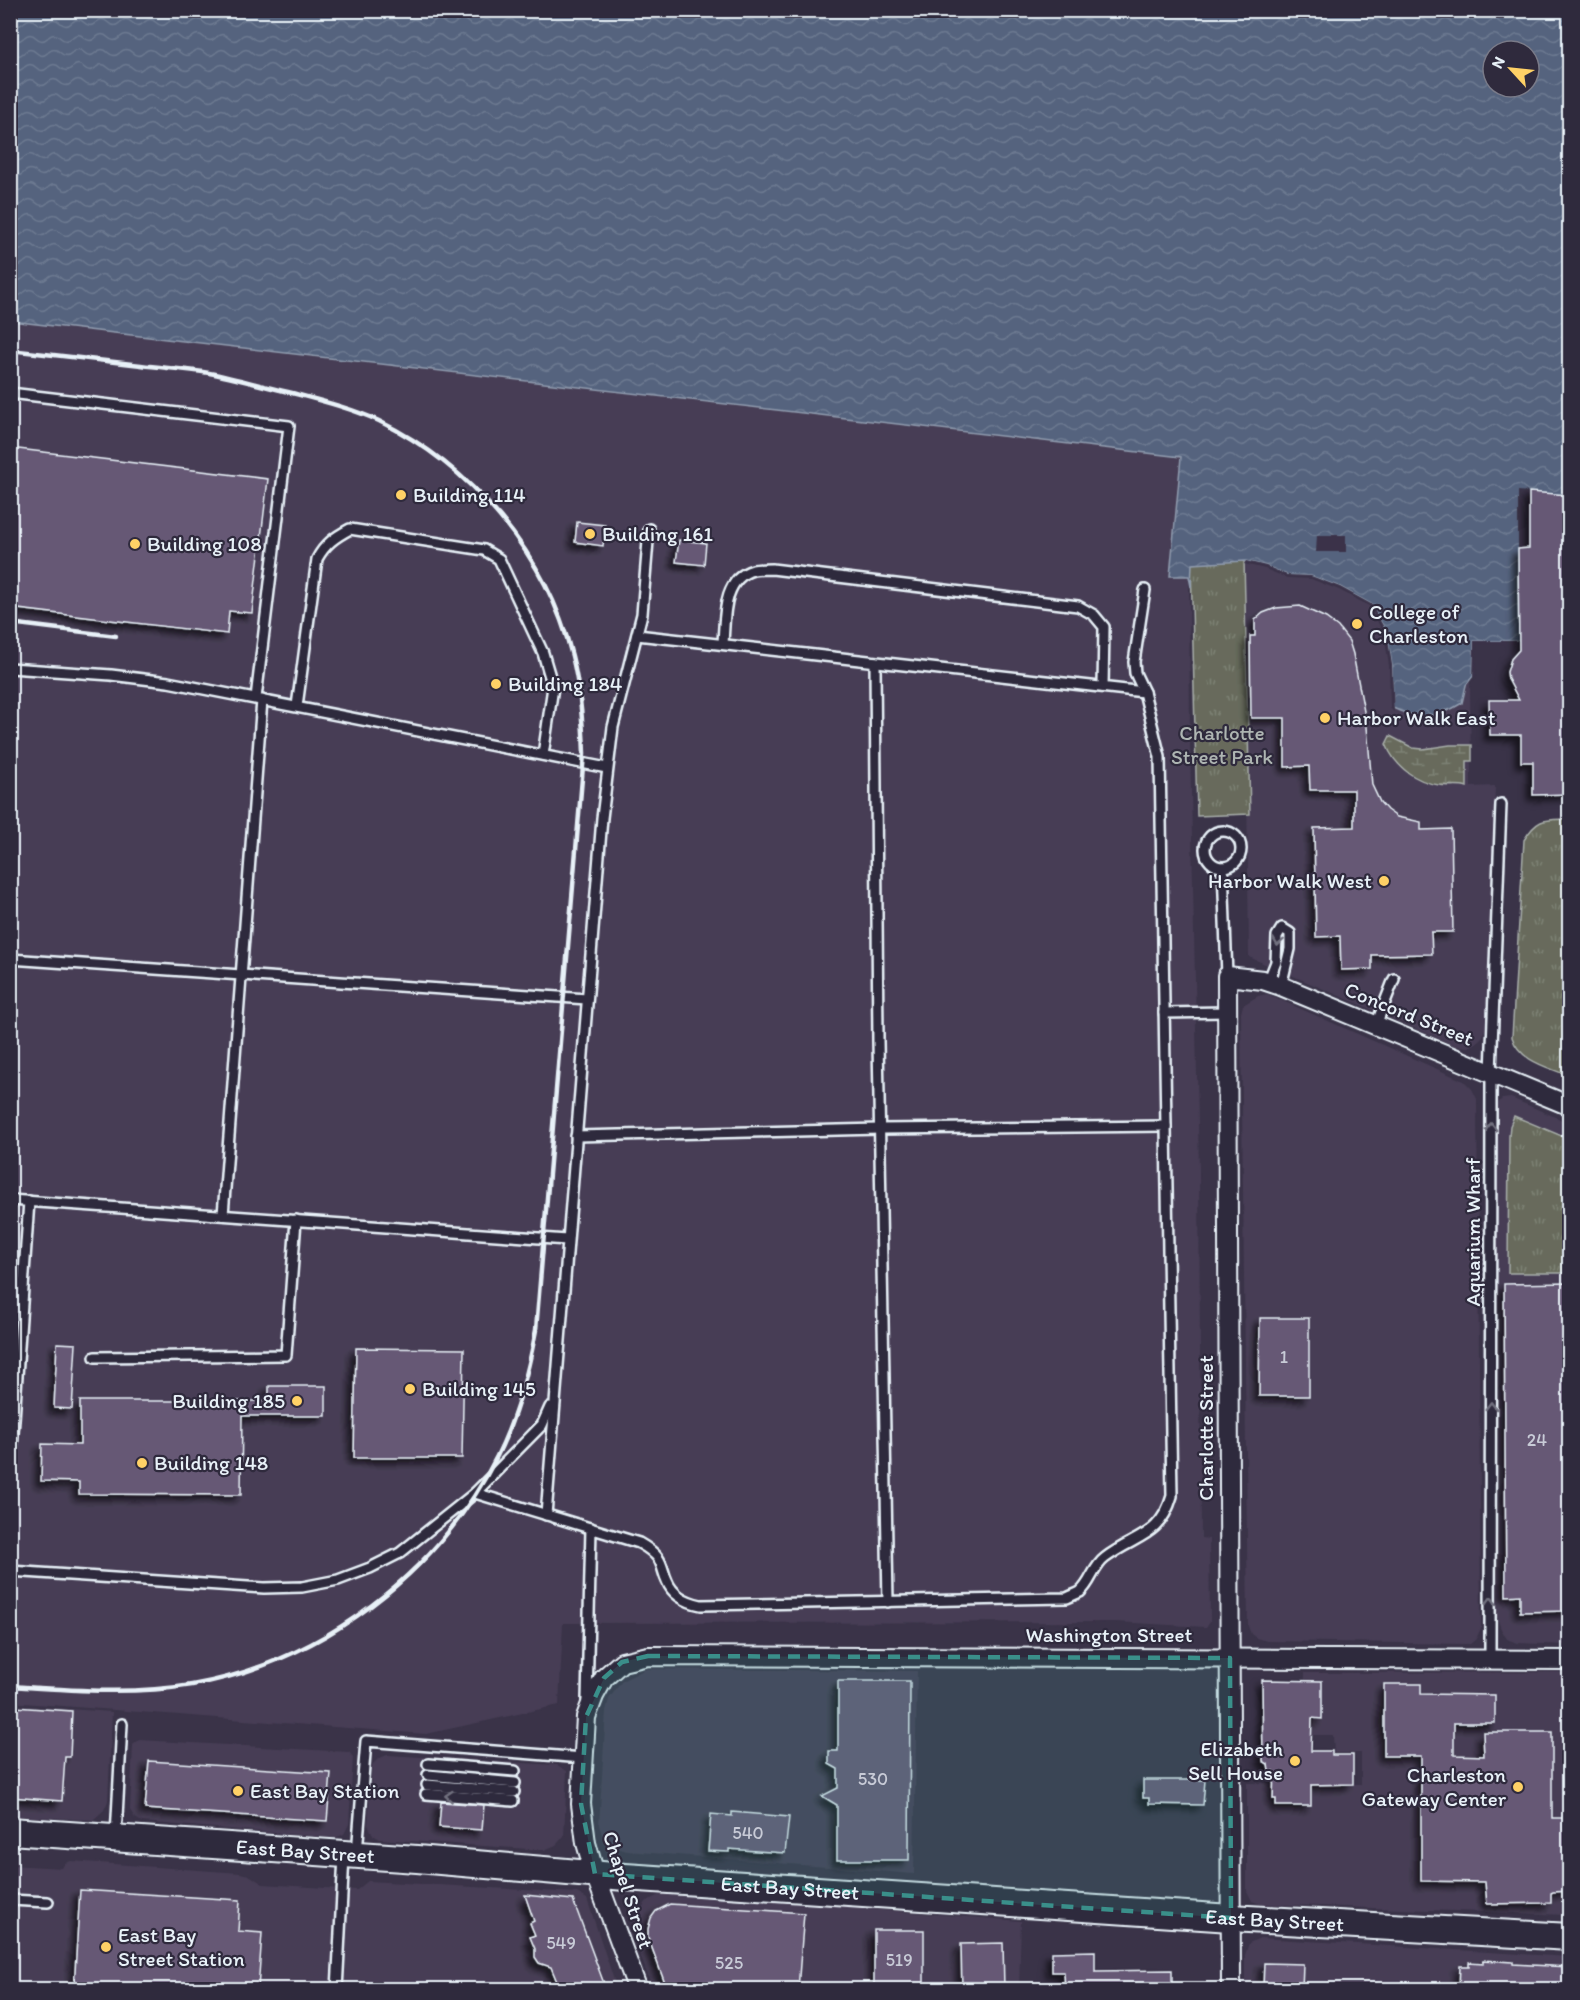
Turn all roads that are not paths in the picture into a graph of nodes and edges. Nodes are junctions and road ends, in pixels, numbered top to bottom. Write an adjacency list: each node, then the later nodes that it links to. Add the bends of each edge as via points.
1 (10, 393): 10 (lane, via 289,426)
2 (649, 529): 4 (lane)
3 (1145, 590): 9 (lane, via 1134,662)
4 (637, 635): 5 (lane); 13 (lane, via 613,727)
5 (723, 643): 6 (lane); 8 (lane, via 730,589 752,570 772,569 1078,606 1094,615 1104,627)
6 (875, 662): 8 (lane); 28 (lane)
7 (10, 668): 10 (lane, via 168,682)
8 (1103, 687): 9 (lane)
9 (1144, 692): 23 (lane, via 1160,757)
10 (259, 699): 11 (lane); 17 (lane)
11 (297, 706): 12 (lane); 12 (lane, via 317,559 323,547 350,529 484,550 499,559 543,653 553,687)
12 (543, 755): 13 (lane)
13 (607, 768): 21 (lane)
14 (1501, 804): 25 (lane, Aquarium Wharf)
15 (1223, 867): 18 (lane, Charlotte Street)
16 (10, 958): 17 (lane)
17 (242, 974): 21 (lane); 32 (lane)
18 (1227, 976): 20 (street, Concord Street); 22 (street, Charlotte Street)
19 (1394, 979): 24 (lane)
20 (1275, 984): 20 (lane, one-way to 20, via 1290,949 1290,933 1282,928 1277,936); 24 (street, Concord Street)
21 (587, 999): 29 (lane)
22 (1227, 1012): 23 (lane); 44 (street, Charlotte Street)
23 (1164, 1013): 27 (lane)
24 (1376, 1025): 25 (street, Concord Street)
25 (1491, 1072): 26 (street, Concord Street); 45 (lane, Aquarium Wharf, one-way to 25)
26 (1569, 1106)
27 (1166, 1126): 28 (lane); 42 (lane, via 1172,1497 1167,1513 1150,1531 1106,1557 1081,1591 1067,1598)
28 (879, 1129): 29 (lane); 42 (lane)
29 (576, 1136): 34 (lane)
30 (10, 1200): 31 (lane)
31 (29, 1201): 32 (lane); 37 (lane)
32 (224, 1215): 33 (lane)
33 (296, 1220): 34 (lane); 35 (lane, via 286,1355)
34 (567, 1240): 36 (lane)
35 (95, 1357)
36 (555, 1390): 38 (lane, via 542,1425); 39 (lane)
37 (10, 1478)
38 (475, 1493): 39 (lane); 41 (lane, via 400,1553 338,1580 302,1587 264,1588)
39 (546, 1515): 40 (lane)
40 (591, 1528): 42 (lane, via 652,1551 674,1592 688,1602); 47 (lane)
41 (10, 1571)
42 (888, 1602)
43 (648, 1656): 44 (street, Washington Street); 47 (street, Chapel Street, via 622,1662 612,1669)
44 (1230, 1658): 45 (street, Washington Street); 58 (street, Charlotte Street)
45 (1491, 1660): 46 (street, Washington Street)
46 (1569, 1660)
47 (586, 1717): 49 (street, Chapel Street)
48 (122, 1724): 53 (lane)
49 (584, 1758): 54 (lane, via 366,1741); 55 (street, Chapel Street, via 581,1804)
50 (515, 1771): 51 (lane)
51 (427, 1780): 51 (lane, one-way to 51, via 514,1792)
52 (10, 1831): 53 (main road, East Bay Street)
53 (116, 1838): 54 (main road, East Bay Street)
54 (350, 1854): 55 (main road, East Bay Street); 60 (lane)
55 (595, 1874): 58 (main road, East Bay Street); 61 (street, Chapel Street)
56 (10, 1900): 57 (lane)
57 (48, 1902)
58 (1231, 1918): 59 (main road, East Bay Street); 62 (street, Charlotte Street)
59 (1569, 1937)
60 (337, 1989)
61 (638, 1989)
62 (1231, 1989)

